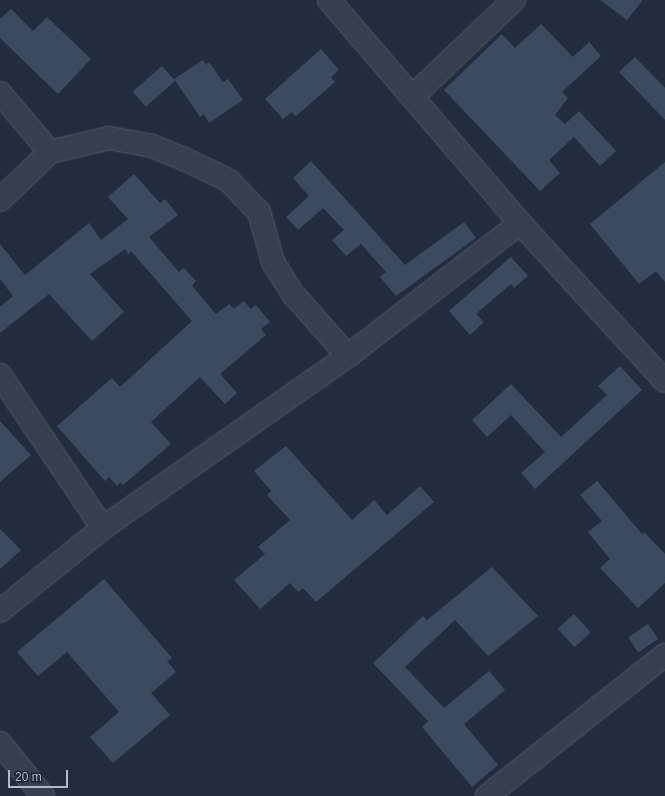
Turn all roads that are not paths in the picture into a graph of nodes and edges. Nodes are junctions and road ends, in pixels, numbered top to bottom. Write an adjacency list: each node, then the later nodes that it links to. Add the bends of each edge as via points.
1 (329, 0): 4 (street)
2 (514, 0): 4 (street)
3 (0, 93): 5 (street)
4 (412, 96): 7 (street)
5 (50, 152): 6 (street); 8 (street, via 109,138 152,146 228,180 259,212 273,262 294,296)
6 (0, 200)
7 (520, 223): 8 (street); 10 (street)
8 (348, 356): 11 (street)
9 (0, 375): 11 (street)
10 (665, 381)
11 (103, 528): 12 (street)
12 (0, 611)
13 (665, 655): 16 (street)
14 (0, 742): 15 (street)
15 (43, 796)
16 (487, 796)

